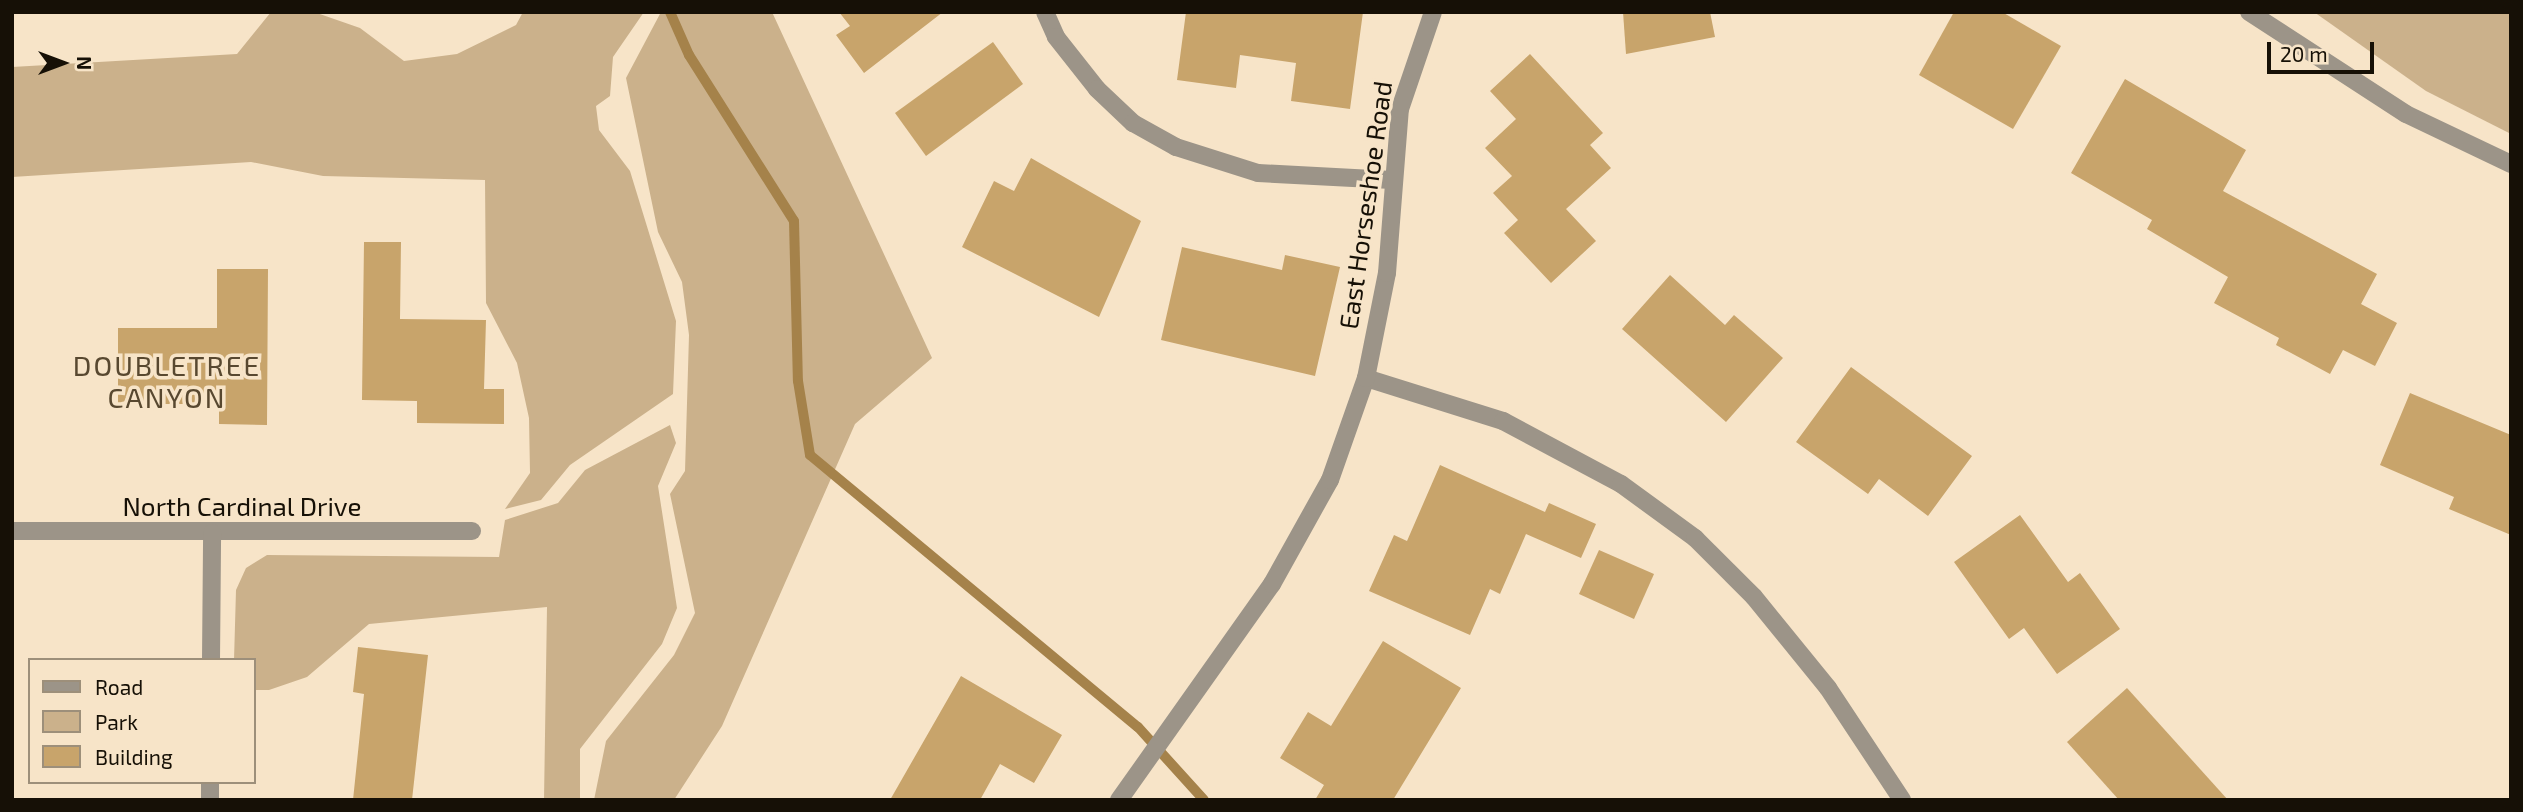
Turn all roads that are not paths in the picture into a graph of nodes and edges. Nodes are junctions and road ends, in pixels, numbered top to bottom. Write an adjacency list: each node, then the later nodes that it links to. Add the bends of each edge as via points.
1 (1045, 12): 5 (street, via 1056,37 1097,89 1133,123 1176,147 1258,173)
2 (1433, 12): 5 (street, East Horseshoe Road, via 1400,109)
3 (2249, 12): 4 (street, via 2406,114)
4 (2511, 164)
5 (1392, 180): 6 (street, East Horseshoe Road, via 1387,273)
6 (1366, 378): 11 (street, East Horseshoe Road, via 1306,530); 12 (street, via 1503,421 1621,484 1695,538 1754,597 1828,688)
7 (12, 531): 9 (street, North Cardinal Drive)
8 (472, 531): 9 (street, North Cardinal Drive)
9 (212, 533): 10 (street)
10 (211, 658)
11 (1119, 800)
12 (1902, 800)

